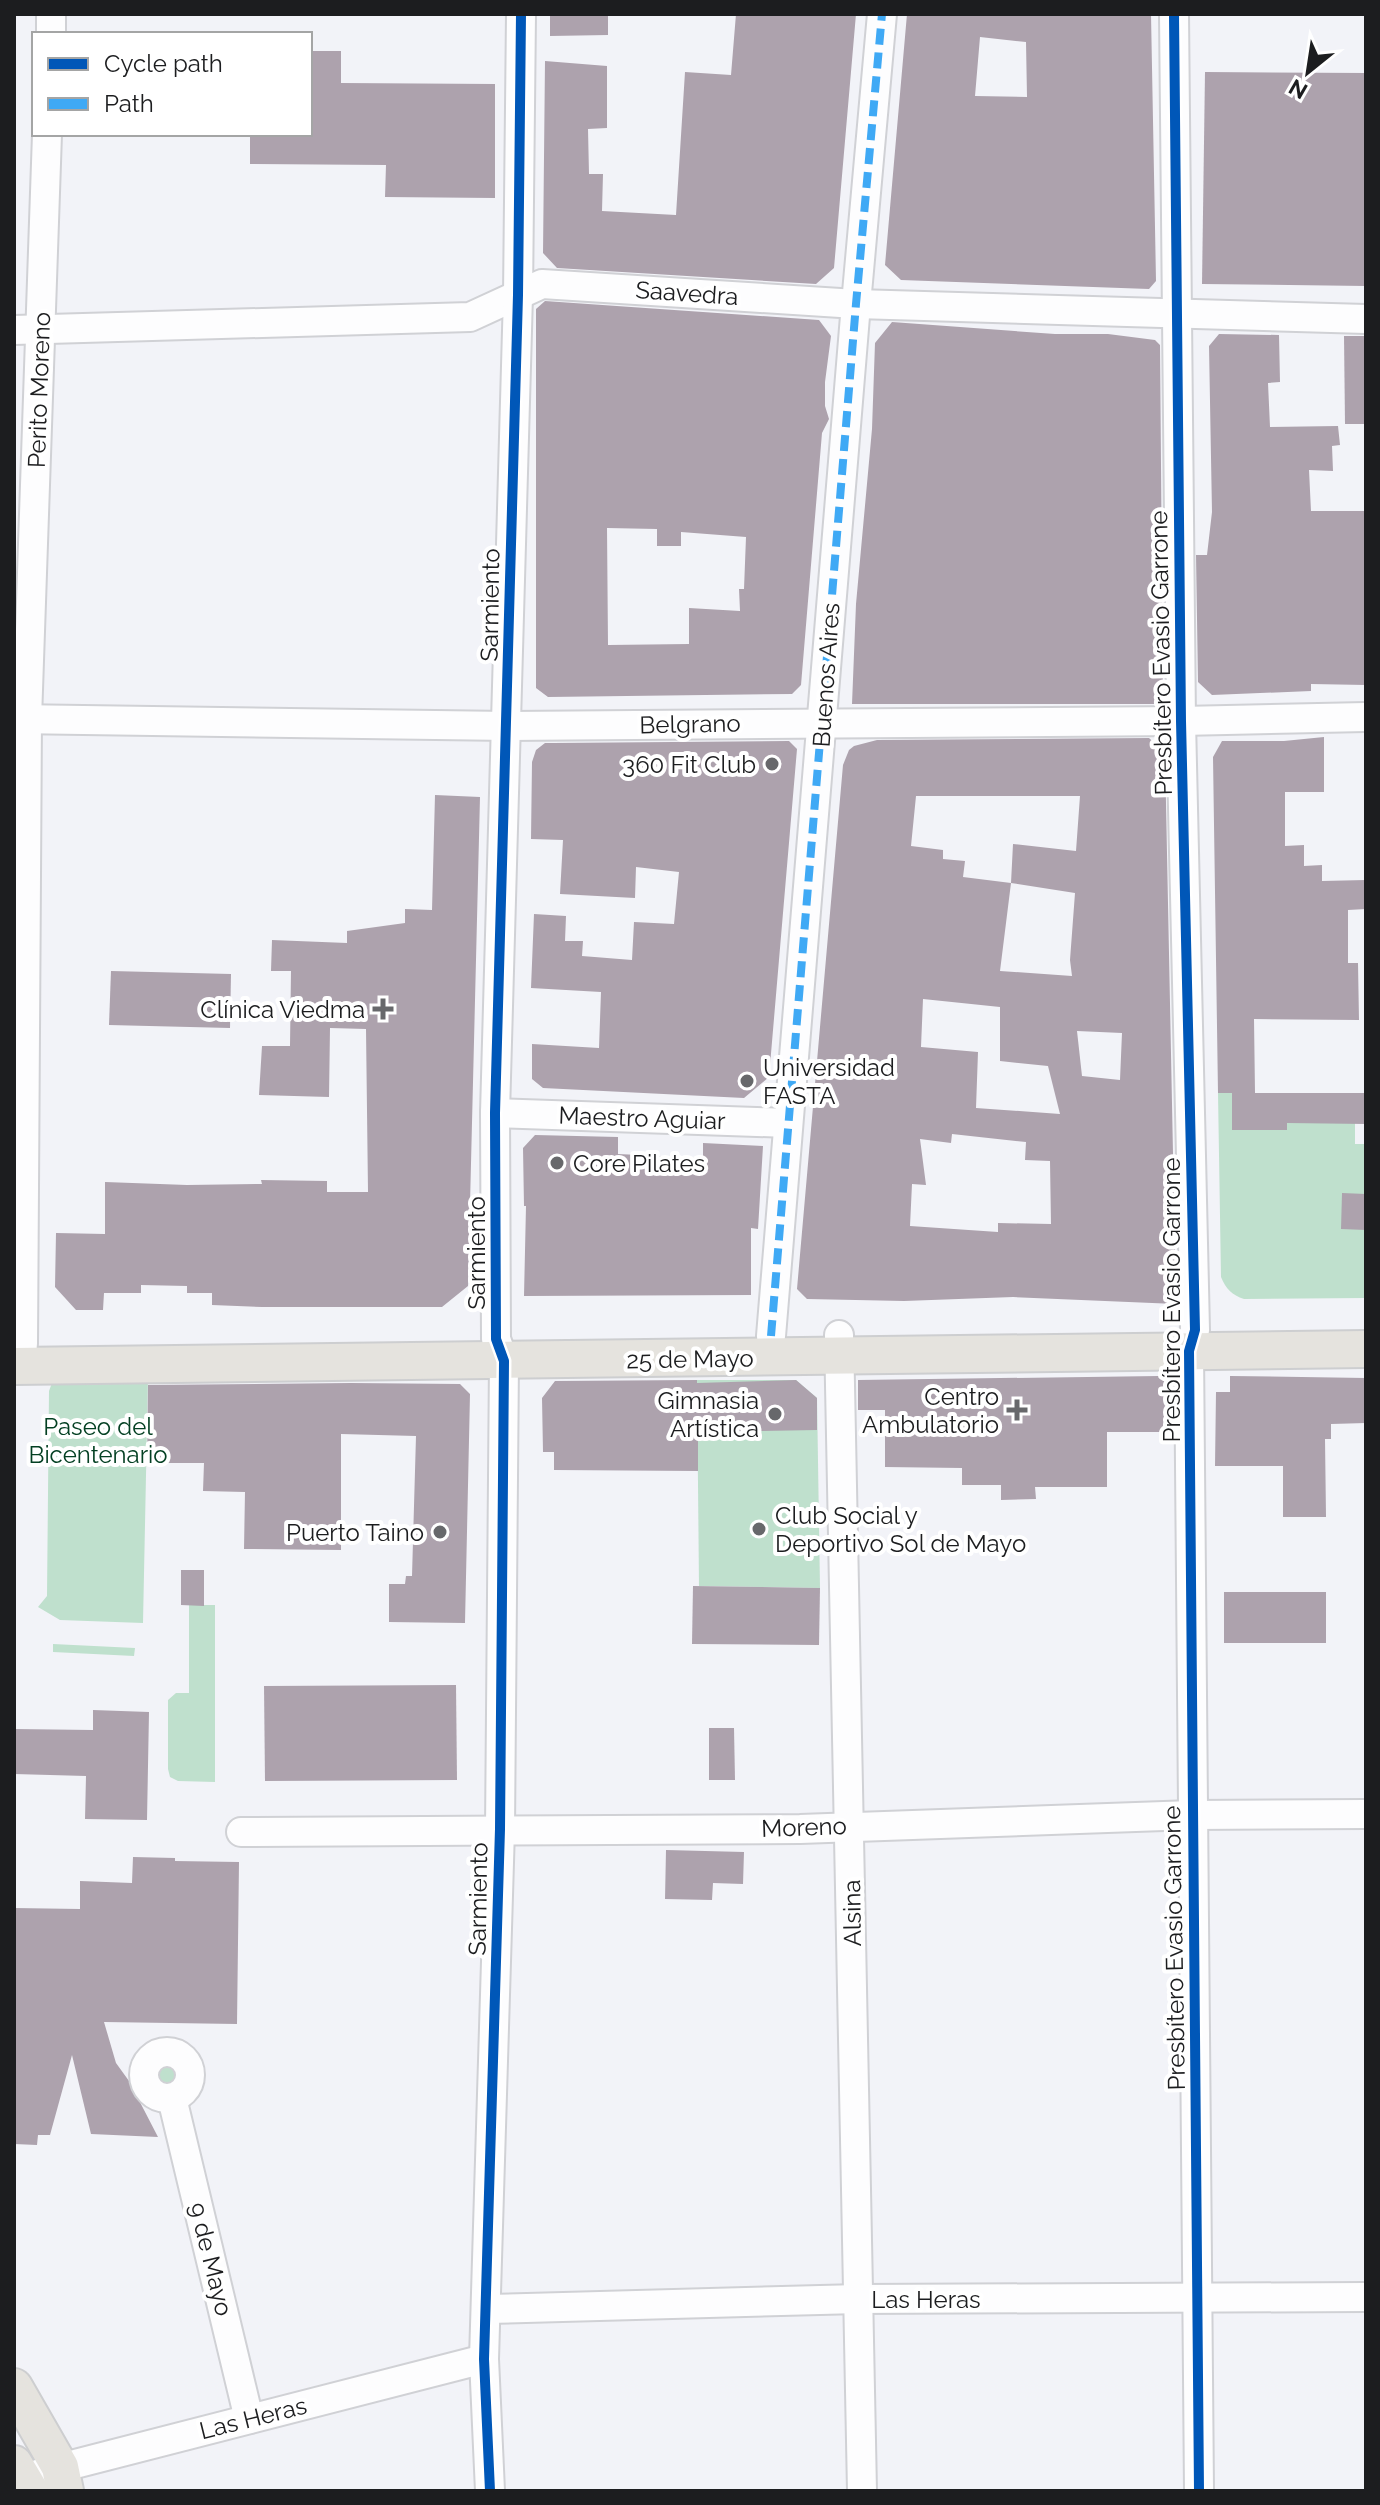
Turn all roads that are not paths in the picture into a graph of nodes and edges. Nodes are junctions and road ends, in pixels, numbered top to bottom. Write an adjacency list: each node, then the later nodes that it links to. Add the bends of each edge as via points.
1 (521, 14): 5 (street, Sarmiento)
2 (882, 14): 6 (street, Buenos Aires)
3 (1174, 14): 7 (street, Presbítero Evasio Garrone)
4 (47, 136): 9 (street, Perito Moreno)
5 (518, 295): 6 (street, Saavedra, via 542,284); 9 (street, Saavedra, via 470,317); 14 (street, Sarmiento)
6 (856, 304): 7 (street, Saavedra); 13 (street, Buenos Aires)
7 (1177, 315): 8 (street, Saavedra); 12 (street, Presbítero Evasio Garrone)
8 (1366, 319)
9 (28, 330): 11 (street, Perito Moreno)
10 (1366, 717): 12 (street, Belgrano)
11 (20, 719): 14 (street, Belgrano); 23 (street, Perito Moreno)
12 (1181, 721): 13 (street, Belgrano); 19 (street, Presbítero Evasio Garrone)
13 (822, 723): 14 (street, Belgrano); 16 (street, Buenos Aires)
14 (508, 726): 15 (street, Sarmiento)
15 (495, 1113): 16 (street, Maestro Aguiar); 22 (street, Sarmiento)
16 (788, 1123): 18 (street, Buenos Aires)
17 (1366, 1326): 19 (main road, 25 de Mayo)
18 (771, 1336): 20 (main road, 25 de Mayo); 22 (main road, 25 de Mayo)
19 (1192, 1340): 20 (main road, 25 de Mayo); 21 (main road, 25 de Mayo); 25 (street, Presbítero Evasio Garrone)
20 (839, 1346): 22 (main road, 25 de Mayo); 26 (street, Alsina)
21 (1366, 1349)
22 (500, 1350): 23 (main road, 25 de Mayo); 27 (street, Sarmiento)
23 (18, 1354)
24 (1366, 1814): 25 (street, Moreno)
25 (1192, 1815): 26 (street, Moreno); 31 (street, Presbítero Evasio Garrone)
26 (851, 1826): 27 (street, Moreno); 32 (street, Alsina)
27 (500, 1829): 28 (street, Moreno); 33 (street, Sarmiento)
28 (241, 1832)
29 (172, 2098): 36 (street, 9 de Mayo)
30 (1366, 2297): 31 (street, Las Heras)
31 (1197, 2298): 32 (street, Las Heras); 41 (street, Presbítero Evasio Garrone)
32 (859, 2299): 33 (street, Las Heras); 40 (street, Alsina)
33 (487, 2309): 34 (street, Sarmiento)
34 (484, 2359): 36 (street, Las Heras); 39 (street, Sarmiento)
35 (14, 2387): 38 (main road)
36 (249, 2419): 38 (street, Las Heras)
37 (22, 2478): 38 (street, Las Heras)
38 (63, 2479)
39 (490, 2491)
40 (862, 2491)
41 (1199, 2491)

